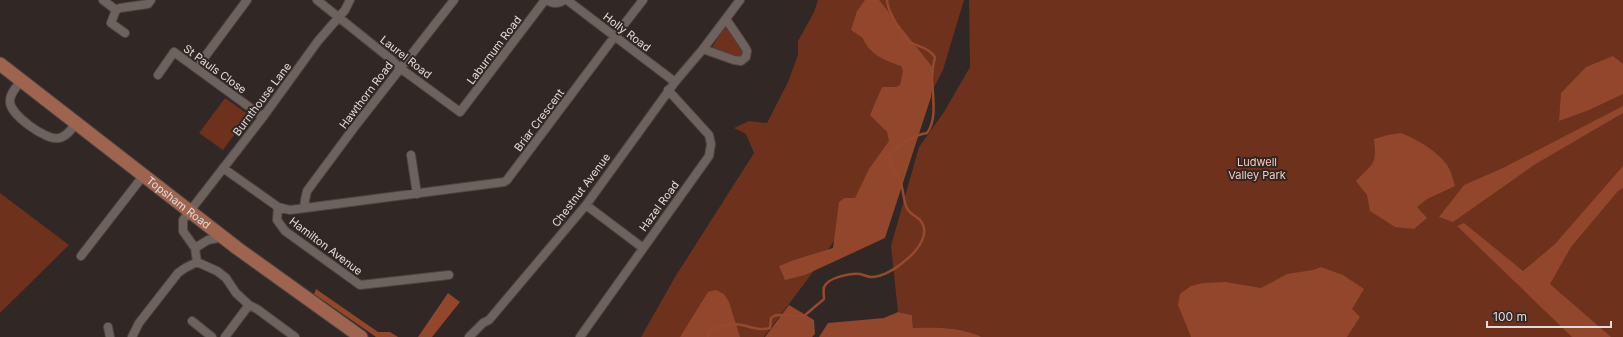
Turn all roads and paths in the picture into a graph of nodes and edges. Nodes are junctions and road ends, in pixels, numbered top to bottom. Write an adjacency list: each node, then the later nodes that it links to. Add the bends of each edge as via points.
1 (103, 0): 11 (street)
2 (151, 0): 11 (street, via 148,4)
3 (247, 0): 17 (street)
4 (317, 0): 12 (street, Laurel Road)
5 (350, 0): 12 (street, Burnthouse Lane)
6 (454, 0): 19 (street, Hawthorn Road)
7 (546, 0): 8 (street, via 558,3); 24 (street, Laburnum Road)
8 (565, 0): 15 (street, Holly Road)
9 (644, 0): 15 (street, Briar Crescent)
10 (740, 0): 13 (street, Chestnut Avenue)
11 (116, 10): 14 (street, via 112,23)
12 (339, 17): 19 (street, Laurel Road); 25 (street, Burnthouse Lane)
13 (726, 19): 16 (street, Chestnut Avenue); 16 (street, via 745,47 746,57 740,61 734,60)
14 (125, 33)
15 (614, 36): 22 (street, Holly Road); 30 (street, Briar Crescent, via 507,180)
16 (703, 49): 22 (street, Chestnut Avenue)
17 (200, 62)
18 (0, 64): 21 (main road, Topsham Road)
19 (400, 68): 24 (street, Laurel Road); 33 (street, Hawthorn Road, via 308,191)
20 (158, 75): 25 (street, St Pauls Close, via 171,50)
21 (22, 80): 26 (main road, Topsham Road); 26 (street, via 12,94 10,105 12,110 36,130 48,138 60,138)
22 (675, 82): 23 (street, Chestnut Avenue)
23 (668, 90): 31 (street, Chestnut Avenue); 37 (street, Hazel Road, via 709,135 710,150 705,162)
24 (460, 112)
25 (263, 117): 28 (street, Burnthouse Lane)
26 (77, 122): 29 (main road, Topsham Road)
27 (411, 155): 30 (street)
28 (223, 168): 32 (street, Briar Crescent); 34 (street, Burnthouse Lane)
29 (143, 176): 34 (main road, Topsham Road); 38 (street)
30 (417, 194): 33 (street, Briar Crescent)
31 (586, 205): 37 (street); 50 (street, Chestnut Avenue, via 489,320)
32 (278, 207): 33 (street, Briar Crescent, via 290,210); 40 (street, Hamilton Avenue, via 277,220 285,231 360,285)
33 (304, 208)
34 (190, 211): 35 (main road, Topsham Road); 36 (street, Burnthouse Lane, via 182,223 184,233)
35 (223, 237): 36 (street, via 208,240); 49 (main road, Topsham Road)
36 (195, 248): 39 (street)
37 (642, 248): 51 (street, Hazel Road)
38 (81, 256)
39 (197, 262): 41 (street, via 226,278 236,293); 45 (street, via 178,273 139,323)
40 (449, 275)
41 (249, 305): 47 (street); 48 (street)
42 (192, 321): 46 (street)
43 (108, 326): 44 (street)
44 (110, 337)
45 (132, 337)
46 (212, 337)
47 (225, 337)
48 (295, 337)
49 (361, 337)
50 (468, 337)
51 (580, 337)

